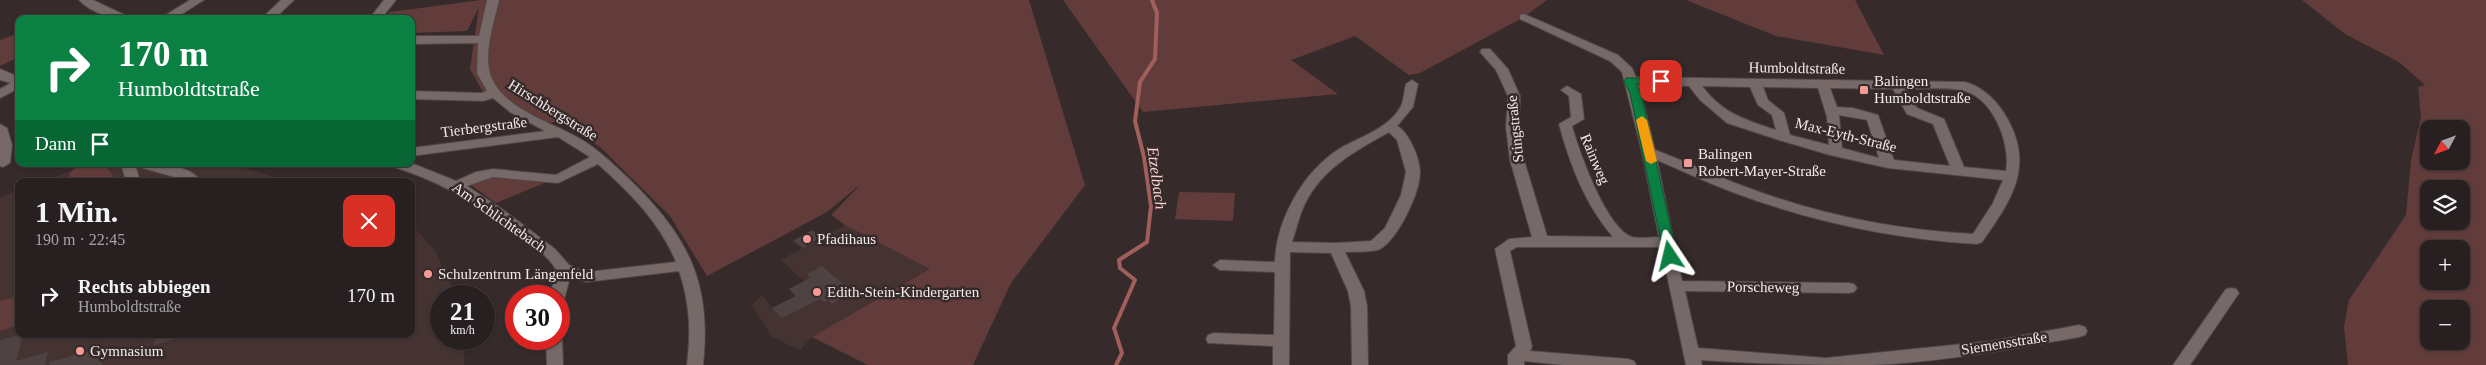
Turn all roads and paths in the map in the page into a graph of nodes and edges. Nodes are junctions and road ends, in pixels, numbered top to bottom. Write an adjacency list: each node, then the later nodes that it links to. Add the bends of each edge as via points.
1 (198, 0): 7 (street)
2 (288, 0): 8 (street)
3 (390, 0): 9 (street)
4 (493, 0): 11 (street, Hirschbergstraße)
5 (91, 1): 6 (street)
6 (119, 15)
7 (172, 15)
8 (271, 15)
9 (379, 15)
10 (1524, 17): 16 (street, via 1614,58 1628,71)
11 (486, 39): 12 (street); 24 (street, Hirschbergstraße, via 483,66 486,81)
12 (415, 40)
13 (1486, 52): 44 (street, Stingstraße, via 1502,70 1514,96 1517,160)
14 (0, 73): 15 (street)
15 (15, 81)
16 (1630, 81): 17 (street, Humboldtstraße); 33 (street)
17 (1693, 82): 18 (street, Humboldtstraße); 31 (street, Max-Eyth-Straße, via 1704,97 1732,120)
18 (1754, 83): 21 (street, Humboldtstraße); 31 (street, via 1762,102 1778,113)
19 (1412, 84): 28 (street, via 1407,107)
20 (15, 85): 25 (street)
21 (1823, 85): 22 (street, Humboldtstraße); 27 (street)
22 (1898, 86): 40 (street, via 1912,111 1939,122); 41 (street, Humboldtstraße, via 1964,86 1986,98 2009,132 2014,162)
23 (1567, 90): 45 (street, Rainweg, via 1575,94 1578,119 1565,124 1571,151 1609,224)
24 (495, 93): 26 (street, via 483,97); 30 (street, Hirschbergstraße)
25 (0, 94)
26 (415, 96)
27 (1833, 110): 34 (street); 37 (street, via 1873,118)
28 (1389, 127): 47 (street, via 1342,153 1324,169 1301,197); 48 (street, via 1399,132 1404,140 1413,172 1408,195 1391,230 1375,245)
29 (0, 128): 36 (street, via 6,152)
30 (560, 133): 32 (street, Tierbergstraße); 35 (street, Hirschbergstraße)
31 (1784, 137): 34 (street, Max-Eyth-Straße)
32 (415, 151)
33 (1649, 152): 41 (street, via 1750,194 1798,210 1863,227 1947,238 1977,238 1988,224); 46 (street)
34 (1835, 152): 37 (street, Max-Eyth-Straße)
35 (599, 158): 43 (street, via 558,179 493,174 481,175); 50 (street, Hirschbergstraße, via 650,206 672,236)
36 (3, 163)
37 (1888, 164): 40 (street, Max-Eyth-Straße)
38 (156, 167): 42 (street)
39 (410, 167): 43 (street, Am Schlichtebach)
40 (1959, 172): 41 (street, Max-Eyth-Straße)
41 (2010, 176)
42 (190, 178)
43 (458, 185): 52 (street, Am Schlichtebach, via 550,252)
44 (1541, 241): 45 (street); 62 (street, via 1514,242 1502,249 1524,347)
45 (1629, 242): 46 (street)
46 (1668, 242): 54 (street)
47 (1282, 247): 48 (street); 51 (street)
48 (1336, 248): 66 (street, via 1356,291)
49 (1220, 265): 51 (street)
50 (684, 266): 52 (street, via 586,277); 64 (street, Hirschbergstraße, via 694,295 698,331)
51 (1281, 268): 59 (street)
52 (564, 269): 53 (street)
53 (561, 285)
54 (1676, 286): 55 (street, Porscheweg); 61 (street)
55 (1849, 288)
56 (2231, 293): 69 (street)
57 (2079, 331): 68 (street, Siemensstraße, via 1992,347)
58 (1214, 339): 59 (street)
59 (1282, 341): 65 (street)
60 (554, 350): 63 (street)
61 (1692, 359): 68 (street, Siemensstraße)
62 (1516, 360): 67 (street)
63 (555, 365)
64 (695, 365)
65 (1281, 365)
66 (1360, 365)
67 (1628, 365)
68 (1826, 365)
69 (2181, 365)

